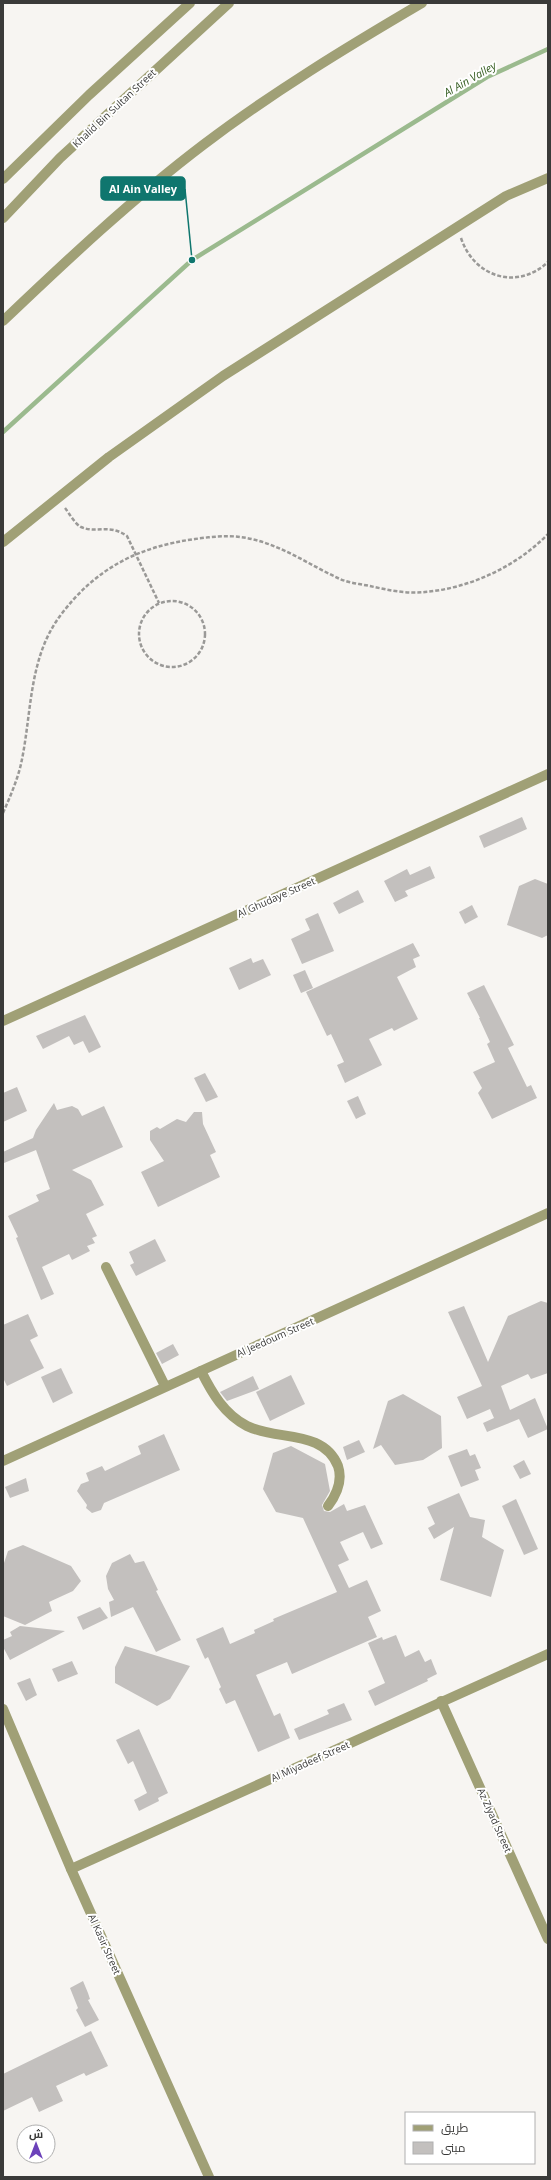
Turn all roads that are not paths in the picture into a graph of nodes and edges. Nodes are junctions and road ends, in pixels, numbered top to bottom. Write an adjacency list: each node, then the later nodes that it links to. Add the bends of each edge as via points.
1 (190, 3): 5 (street, via 89,95)
2 (229, 3): 6 (street, Khalid Bin Sultan Street, via 60,158)
3 (422, 3): 7 (street, via 298,78 203,145 89,239)
4 (548, 178): 8 (street, via 506,196 223,376 108,457)
5 (3, 180)
6 (3, 218)
7 (3, 321)
8 (3, 542)
9 (548, 774): 10 (street, Al Ghudaye Street)
10 (3, 1021)
11 (548, 1214): 13 (street, Al Jeedoum Street)
12 (106, 1267): 14 (street)
13 (201, 1371): 14 (street, Al Jeedoum Street); 16 (street, via 221,1406 243,1424 263,1432 315,1442 326,1448 339,1470 340,1483 336,1495)
14 (165, 1386): 15 (street, Al Jeedoum Street)
15 (3, 1462)
16 (328, 1506)
17 (548, 1654): 18 (street, Al Miyadeef Street)
18 (442, 1701): 20 (street, Al Miyadeef Street); 21 (street, Az Ziyad Street)
19 (3, 1710): 20 (street, Al Kasir Street)
20 (71, 1869): 22 (street, Al Kasir Street)
21 (548, 1939)
22 (209, 2177)

